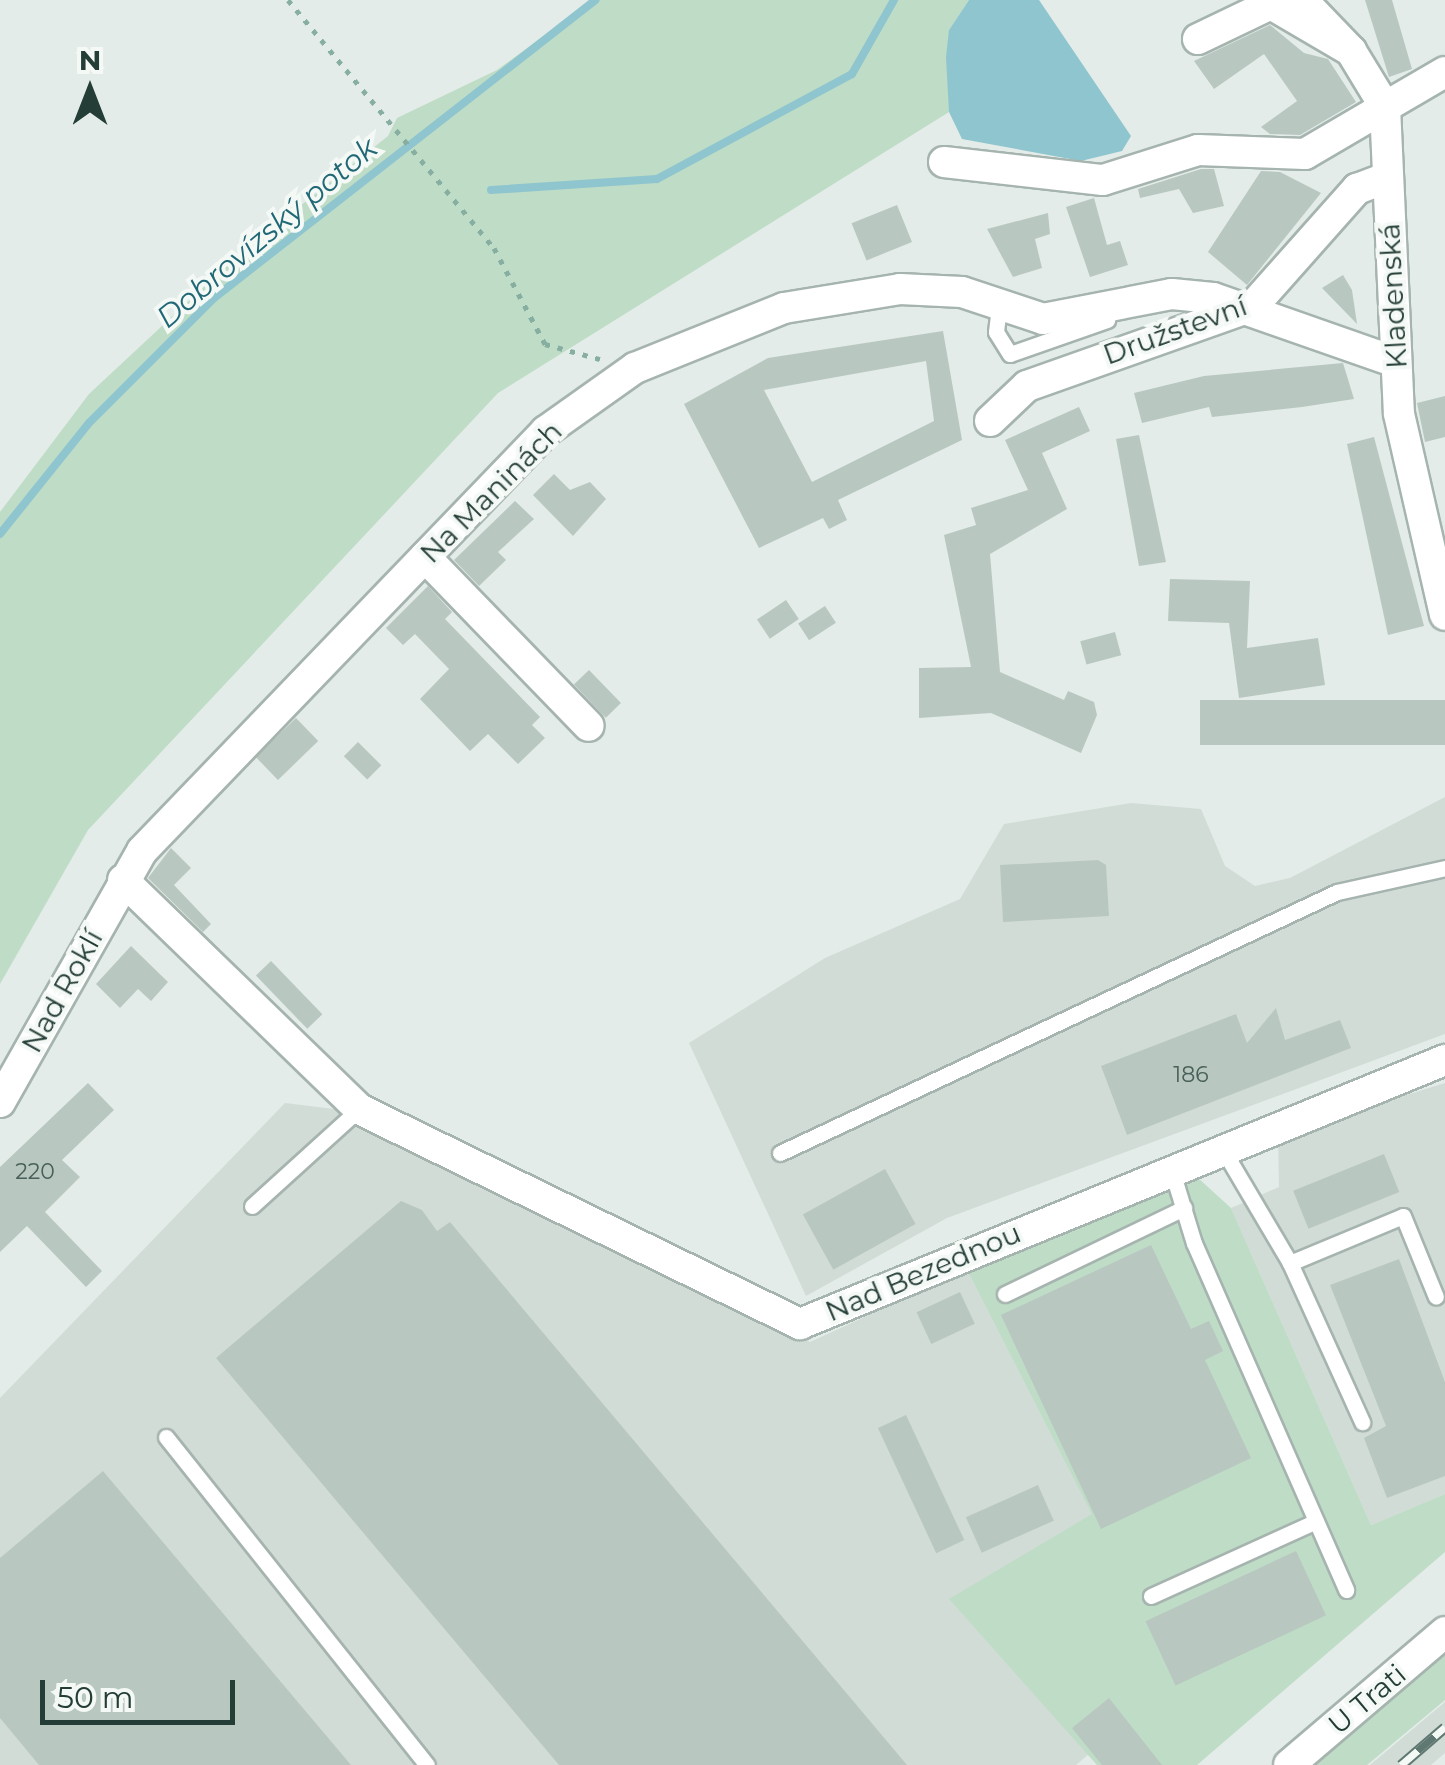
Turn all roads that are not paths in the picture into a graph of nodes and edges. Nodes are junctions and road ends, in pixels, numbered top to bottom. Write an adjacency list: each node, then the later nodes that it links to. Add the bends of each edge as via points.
1 (1302, 0): 3 (street, Kladenská)
2 (1198, 39): 3 (street, via 1271,4)
3 (1350, 51): 5 (street, Kladenská)
4 (1445, 72): 5 (street)
5 (1384, 107): 6 (street, via 1328,148 1305,154 1198,150 1103,180); 7 (street, Kladenská)
6 (944, 162)
7 (1386, 178): 8 (street, Družstevní, via 1357,190); 9 (street, Kladenská)
8 (1253, 306): 9 (street, Na Maninách); 10 (street, Družstevní, via 1026,386); 11 (street, Na Maninách, via 1172,294 1043,319 932,289 838,297 732,323 636,368 546,431)
9 (1396, 362): 12 (street, Kladenská, via 1404,450)
10 (990, 421)
11 (425, 557): 13 (street); 15 (street, Na Maninách)
12 (1445, 615)
13 (588, 726)
14 (1445, 868): 20 (lane, via 1337,892)
15 (122, 880): 17 (street, Nad Roklí); 18 (street, Nad Bezednou)
16 (1445, 1060): 19 (street, Nad Bezednou)
17 (0, 1102)
18 (359, 1109): 21 (street, Nad Bezednou, via 800,1324); 22 (lane)
19 (1222, 1148): 21 (street, Nad Bezednou); 24 (lane)
20 (780, 1153)
21 (1172, 1168): 23 (lane)
22 (252, 1206)
23 (1184, 1208): 25 (lane); 29 (lane)
24 (1290, 1263): 26 (lane, via 1403,1216); 27 (lane)
25 (1005, 1294)
26 (1436, 1297)
27 (1362, 1422)
28 (166, 1437): 33 (lane)
29 (1316, 1521): 30 (lane); 31 (lane)
30 (1346, 1590)
31 (1151, 1596)
32 (1445, 1632): 34 (street, U Trati)
33 (427, 1765)
34 (1289, 1765)

